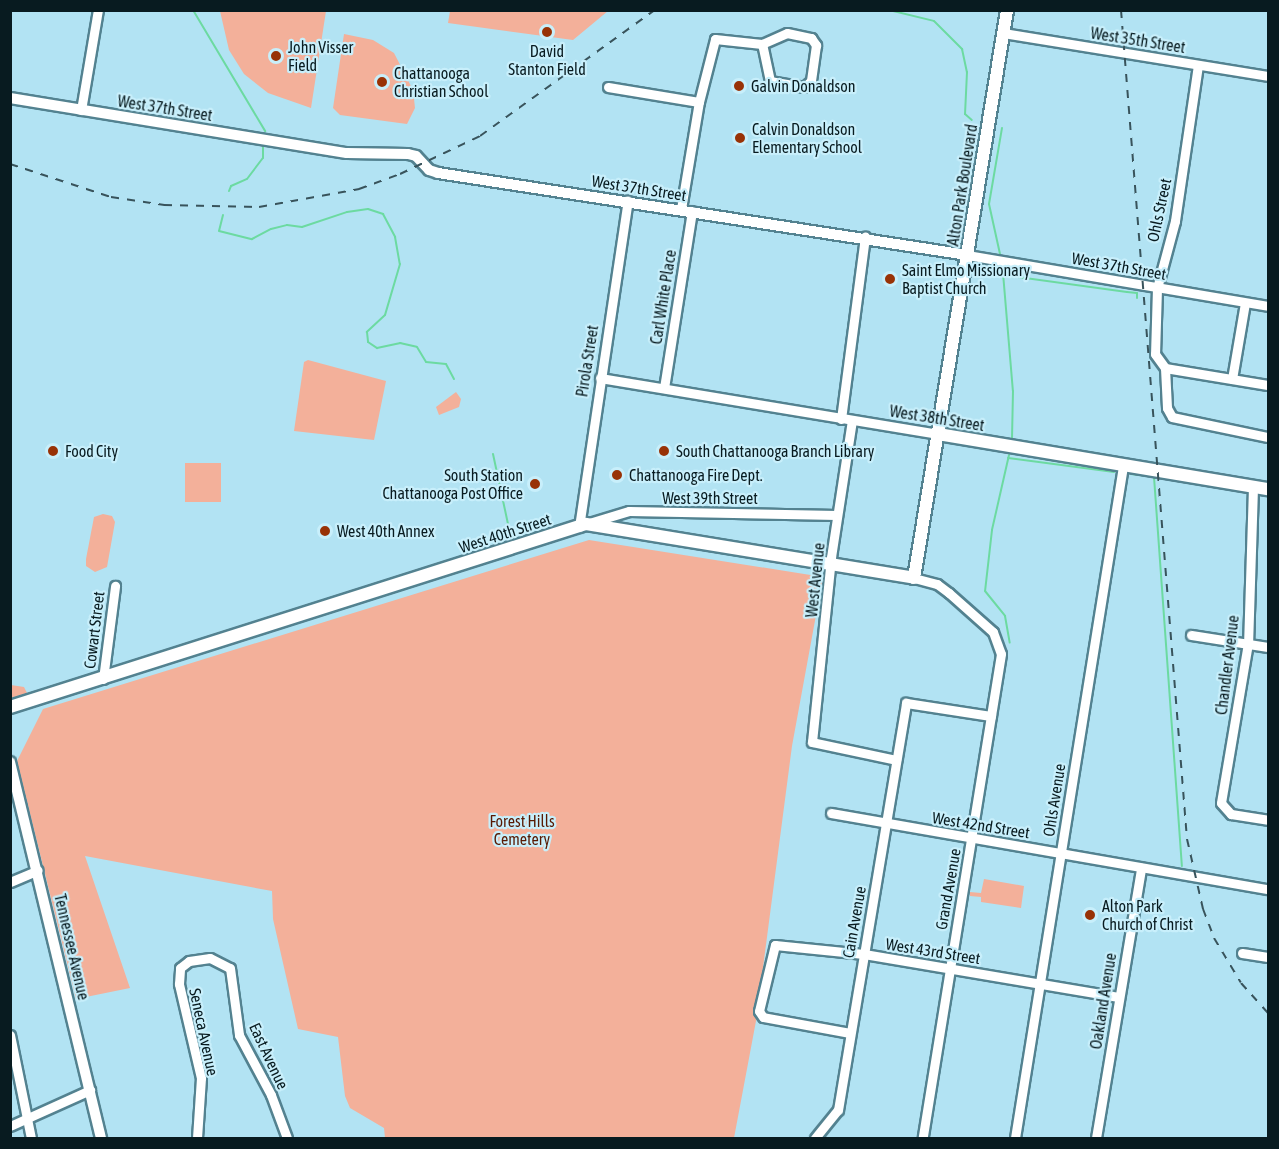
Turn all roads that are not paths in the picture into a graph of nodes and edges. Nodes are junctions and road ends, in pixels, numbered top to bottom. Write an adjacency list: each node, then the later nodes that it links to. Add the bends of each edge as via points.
1 (98, 10): 10 (street)
2 (1006, 10): 3 (main road, Alton Park Boulevard)
3 (1003, 33): 5 (street, West 35th Street); 14 (main road, Alton Park Boulevard)
4 (762, 44): 4 (street, via 770,81 804,87 811,81 816,45 811,38 787,33); 9 (street, Carl White Place, via 715,39)
5 (1198, 65): 6 (street, West 35th Street); 15 (street, Ohls Street, via 1175,221)
6 (1269, 76)
7 (608, 87): 9 (street)
8 (10, 98): 10 (street, West 37th Street)
9 (699, 102): 12 (street, Carl White Place)
10 (81, 110): 11 (street, West 37th Street, via 347,153 408,154 438,173)
11 (628, 201): 12 (street, West 37th Street); 19 (street, Pirola Street)
12 (686, 210): 13 (street, West 37th Street); 22 (street, Carl White Place)
13 (865, 237): 14 (street, West 37th Street); 23 (street)
14 (967, 255): 15 (street, West 37th Street); 25 (main road, Alton Park Boulevard)
15 (1157, 288): 16 (street, West 37th Street); 18 (street, Ohls Street)
16 (1245, 303): 17 (street, West 37th Street); 20 (street)
17 (1269, 306)
18 (1161, 365): 20 (street); 26 (street, Ohls Street, via 1167,408 1177,420)
19 (600, 378): 22 (street, West 38th Street); 31 (street, Pirola Street)
20 (1232, 378): 21 (street)
21 (1269, 385)
22 (664, 388): 23 (street, West 38th Street)
23 (841, 418): 24 (street, West 38th Street)
24 (852, 420): 25 (street, West 38th Street); 30 (street, West Avenue)
25 (938, 434): 27 (main road, West 38th Street); 33 (main road, Alton Park Boulevard)
26 (1269, 436)
27 (1123, 466): 28 (main road, West 38th Street); 48 (street, Ohls Avenue)
28 (1253, 487): 29 (main road, West 38th Street); 36 (street, Chandler Avenue)
29 (1269, 489)
30 (837, 515): 31 (street, West 39th Street, via 629,511); 32 (street, West Avenue)
31 (582, 526): 32 (main road, West 40th Street); 39 (main road, West 40th Street)
32 (832, 565): 33 (main road, West 40th Street); 42 (street, West Avenue, via 812,742)
33 (914, 578): 37 (street, West 40th Street, via 943,589 993,632)
34 (115, 585): 39 (street, Cowart Street)
35 (1191, 635): 36 (street)
36 (1248, 643): 38 (street); 45 (street, Chandler Avenue, via 1221,803 1224,810)
37 (1000, 645): 41 (street, Grand Avenue)
38 (1269, 647)
39 (103, 679): 40 (main road, West 40th Street)
40 (10, 707)
41 (991, 716): 42 (street, Cain Avenue, via 906,702); 47 (street, Grand Avenue)
42 (896, 760): 46 (street, Cain Avenue)
43 (10, 762): 50 (street, Tennessee Avenue)
44 (831, 813): 46 (street, West 42nd Street)
45 (1269, 820)
46 (886, 825): 47 (street, West 42nd Street); 54 (street, Cain Avenue)
47 (971, 839): 48 (street, West 42nd Street); 57 (street, Grand Avenue)
48 (1060, 854): 49 (street, West 42nd Street); 58 (street, Ohls Avenue)
49 (1141, 868): 52 (street, West 42nd Street); 59 (street, Oakland Avenue)
50 (38, 870): 51 (street); 62 (street, Tennessee Avenue)
51 (10, 882)
52 (1269, 889)
53 (1242, 953): 55 (street)
54 (864, 954): 57 (street, West 43rd Street); 60 (street, Cain Avenue); 60 (street, West 43rd Street, via 775,945 759,1011 764,1017)
55 (1269, 957)
56 (180, 968): 67 (street, Seneca Avenue, via 179,984 201,1078); 68 (street, East Avenue, via 189,961 210,958 230,968 239,1035 271,1095)
57 (949, 969): 58 (street, West 43rd Street); 70 (street, Grand Avenue)
58 (1038, 983): 59 (street, West 43rd Street); 71 (street, Ohls Avenue)
59 (1118, 997): 72 (street, Oakland Avenue)
60 (850, 1032): 69 (street, Cain Avenue, via 838,1110)
61 (10, 1035): 63 (street)
62 (90, 1090): 63 (street); 66 (street, Tennessee Avenue)
63 (28, 1118): 64 (street); 65 (street)
64 (10, 1126)
65 (32, 1138)
66 (101, 1138)
67 (197, 1138)
68 (287, 1138)
69 (815, 1138)
70 (923, 1138)
71 (1015, 1138)
72 (1096, 1138)

